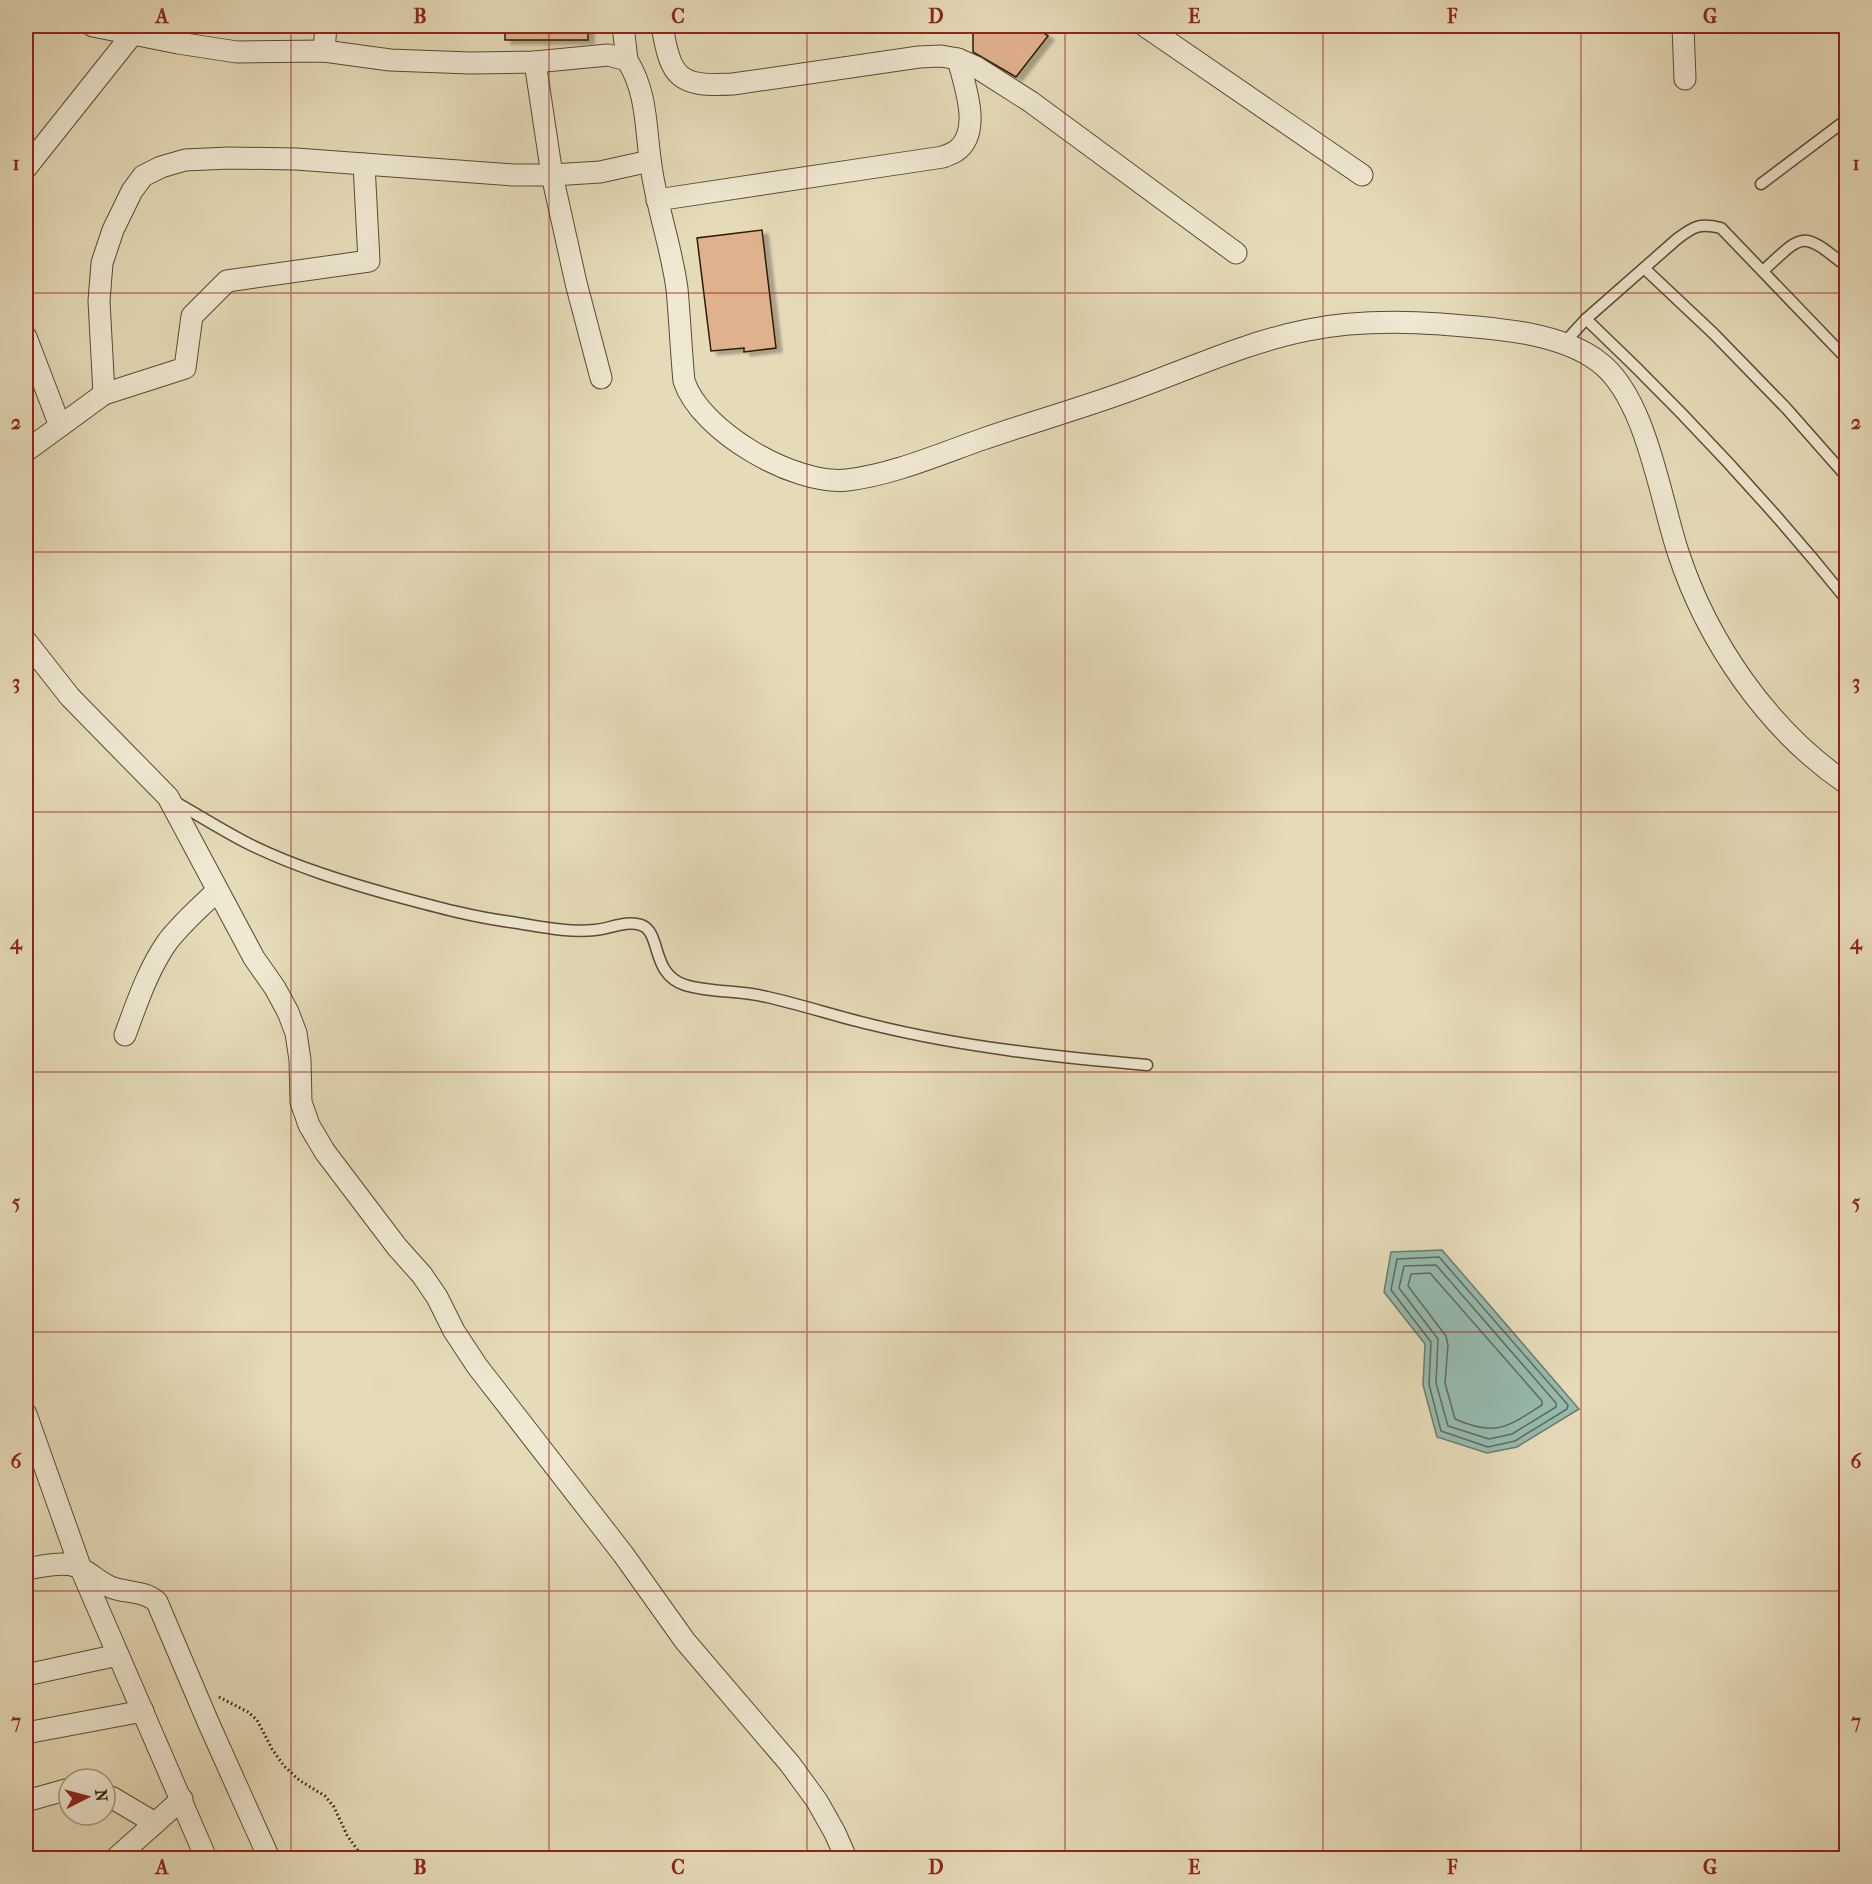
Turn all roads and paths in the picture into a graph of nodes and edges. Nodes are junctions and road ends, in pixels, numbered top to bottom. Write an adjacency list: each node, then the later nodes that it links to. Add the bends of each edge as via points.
1 (93, 26): 7 (street)
2 (326, 26): 8 (street)
3 (623, 26): 10 (street)
4 (662, 26): 9 (street, via 667,57 675,70 683,78 706,86 919,57)
5 (1145, 26): 18 (street)
6 (1683, 26): 12 (street)
7 (136, 30): 8 (street, via 237,52); 16 (street)
8 (324, 51): 11 (street, via 390,60)
9 (958, 58): 20 (street, via 971,120 969,132 956,151 943,157); 21 (street, via 1031,102)
10 (627, 60): 11 (street, via 608,55); 14 (street, via 635,72 648,119)
11 (535, 62): 17 (street)
12 (1685, 79)
13 (1846, 120): 19 (lane)
14 (650, 161): 17 (street, via 600,172); 20 (street)
15 (364, 164): 17 (street); 30 (street, via 369,261 227,281 192,315 185,368); 30 (street, via 285,159 185,160 143,176 113,230 102,263 99,301)
16 (26, 168)
17 (552, 175): 29 (street)
18 (1362, 175)
19 (1761, 184)
20 (657, 200): 27 (street, via 676,288 688,394 703,415 743,445 796,474 816,480 845,481 920,461 1309,329 1371,322 1442,324 1536,335)
21 (1236, 253)
22 (1846, 266): 24 (lane, via 1809,240 1789,247)
23 (1645, 269): 24 (lane, via 1689,229 1705,225 1721,228); 25 (lane); 33 (lane, via 1786,408)
24 (1763, 272): 28 (lane)
25 (1586, 319): 27 (lane); 34 (lane, via 1652,381 1724,458)
26 (26, 337): 31 (street)
27 (1564, 343): 36 (street, via 1602,364 1621,386 1652,461 1690,586 1729,660 1790,735)
28 (1846, 358)
29 (602, 378)
30 (104, 394): 31 (street)
31 (60, 426): 32 (street)
32 (26, 451)
33 (1846, 476)
34 (1846, 599)
35 (26, 641): 37 (street, via 70,697)
36 (1846, 783)
37 (168, 797): 38 (street); 40 (lane, via 247,843 308,869 443,909 569,930 642,925 653,938 665,973 687,986 765,996 874,1026 969,1043 1054,1057)
38 (217, 891): 39 (street, via 168,942 140,994); 58 (street, via 288,1012 298,1042 301,1102 325,1152 422,1275 477,1366 623,1554 679,1633 790,1764 817,1801)
39 (125, 1035)
40 (1147, 1065)
41 (26, 1414): 43 (street)
42 (26, 1569): 43 (street, via 71,1564)
43 (81, 1569): 44 (street); 46 (street, via 108,1586 155,1599)
44 (118, 1655): 45 (street); 47 (street)
45 (26, 1675)
46 (191, 1682): 56 (street); 57 (path, via 257,1720 284,1766 334,1807)
47 (143, 1712): 48 (street); 50 (street)
48 (26, 1733)
49 (57, 1793): 51 (street)
50 (182, 1799): 53 (street); 55 (street)
51 (26, 1801)
52 (117, 1801): 53 (street)
53 (155, 1823): 54 (street)
54 (116, 1858)
55 (206, 1858)
56 (269, 1858)
57 (363, 1858)
58 (846, 1858)

